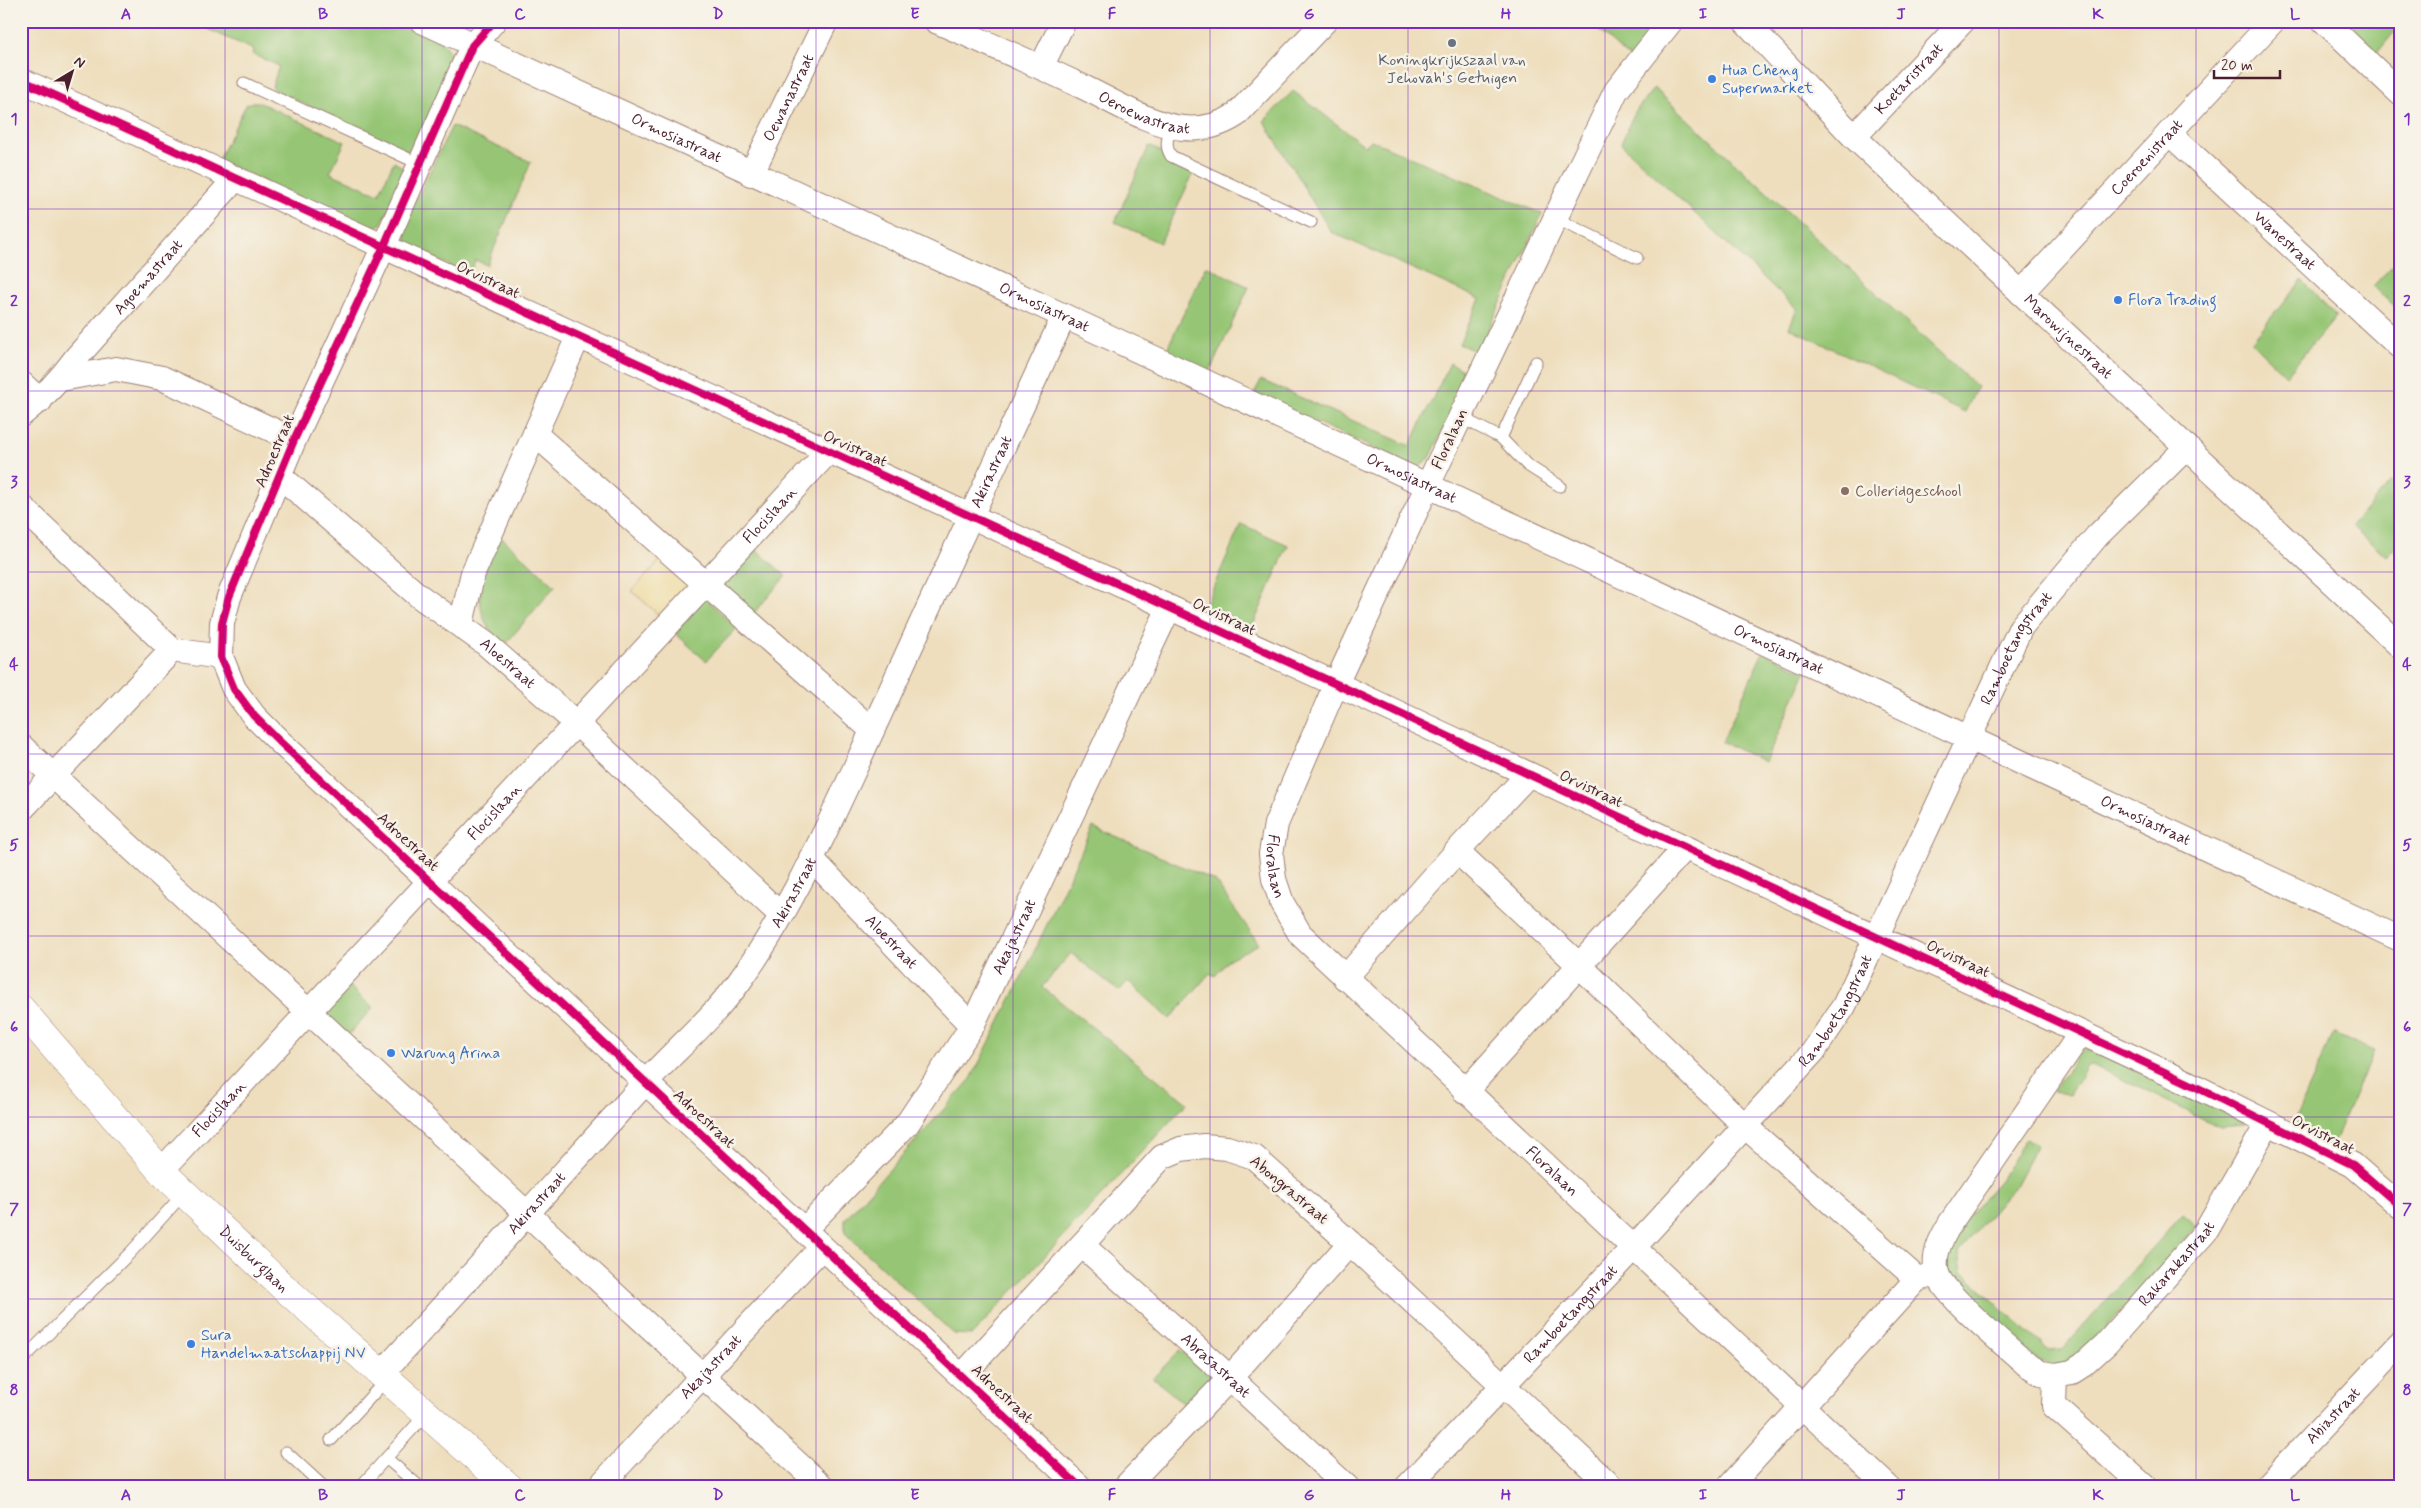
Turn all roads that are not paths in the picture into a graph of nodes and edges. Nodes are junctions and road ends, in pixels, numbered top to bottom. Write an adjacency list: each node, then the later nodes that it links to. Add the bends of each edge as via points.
1 (422, 21): 12 (street, Ormosiastraat)
2 (494, 21): 12 (street, Adroestraat)
3 (826, 21): 21 (street, Oewanastraat)
4 (936, 21): 13 (street, Oeroewastraat)
5 (1064, 21): 13 (street)
6 (1324, 21): 17 (street, Oeroewastraat, via 1236,115 1207,128)
7 (1671, 21): 23 (street, Floralaan, via 1616,91)
8 (1745, 21): 19 (street, Marowijnestraat)
9 (1963, 21): 19 (street, Koetaristraat)
10 (2273, 21): 18 (street, Coeroenistraat)
11 (2324, 21): 16 (street)
12 (472, 46): 20 (street, Adroestraat); 21 (street, Ormosiastraat)
13 (1041, 67): 17 (street, Oeroewastraat)
14 (21, 80): 22 (street, Orvistraat)
15 (244, 83): 20 (lane)
16 (2400, 93)
17 (1171, 126): 24 (lane, via 1166,141 1171,156)
18 (2169, 133): 27 (street, Coeroenistraat); 30 (street, Wanestraat)
19 (1854, 136): 27 (street, Marowijnestraat)
20 (420, 164): 25 (street, Adroestraat)
21 (751, 174): 28 (street, Ormosiastraat)
22 (236, 178): 25 (street, Orvistraat); 32 (street, Agoemastraat)
23 (1555, 218): 26 (lane); 36 (street, Floralaan)
24 (1310, 222)
25 (384, 246): 29 (street, Orvistraat); 39 (street, Adroestraat)
26 (1637, 258)
27 (2021, 293): 40 (street, Marowijnestraat)
28 (1064, 316): 44 (street, Ormosiastraat); 46 (street, Akirastraat)
29 (578, 337): 37 (street); 41 (street, Orvistraat)
30 (2400, 347)
31 (1536, 362): 38 (lane)
32 (61, 379): 34 (street, Agoemastraat); 39 (street, via 116,369 162,378)
33 (21, 383): 34 (street)
34 (40, 401): 35 (street, Agoemastraat)
35 (21, 415)
36 (1460, 417): 38 (lane); 44 (street, Floralaan)
37 (535, 434): 47 (street); 49 (street, via 473,573)
38 (1501, 438): 43 (lane, via 1527,465)
39 (294, 440): 42 (street, Adroestraat)
40 (2187, 446): 50 (street, Marowijnestraat); 56 (street, Ramboetangstraat, via 2097,536 2021,627)
41 (828, 452): 46 (street, Orvistraat); 47 (street, Flocislaan)
42 (280, 476): 49 (street, Aloestraat, via 419,596); 52 (street, Adroestraat, via 229,597 222,623)
43 (1560, 486)
44 (1427, 487): 53 (street, Floralaan); 56 (street, Ormosiastraat)
45 (21, 506): 51 (street)
46 (971, 516): 48 (street, Orvistraat); 55 (street, Akirastraat)
47 (706, 584): 54 (street, Flocislaan); 55 (street)
48 (1169, 608): 53 (street, Orvistraat); 72 (street, Akajastraat)
49 (460, 624): 54 (street, Aloestraat)
50 (2400, 646)
51 (172, 650): 52 (street); 58 (street)
52 (222, 658): 64 (street, Adroestraat, via 234,689 254,716)
53 (1336, 684): 59 (street, Orvistraat); 69 (street, Floralaan, via 1276,824 1271,854 1274,879 1282,903 1300,934)
54 (576, 723): 64 (street, Flocislaan); 65 (street, Aloestraat)
55 (872, 730): 63 (street, Akirastraat)
56 (1969, 738): 66 (street, Ramboetangstraat); 67 (street, Ormosiastraat)
57 (21, 746): 58 (street)
58 (52, 775): 60 (street); 71 (street)
59 (1528, 775): 61 (street, Orvistraat); 62 (street)
60 (21, 810)
61 (1685, 848): 66 (street, Orvistraat); 68 (street)
62 (1457, 851): 68 (street); 69 (street)
63 (811, 858): 65 (street, Akirastraat); 72 (street, Aloestraat)
64 (431, 882): 71 (street, Flocislaan); 74 (street, Adroestraat)
65 (781, 915): 74 (street, Akirastraat, via 738,983)
66 (1877, 936): 73 (street, Orvistraat); 77 (street, Ramboetangstraat, via 1844,1006 1813,1052)
67 (2400, 939)
68 (1580, 965): 75 (street); 77 (street)
69 (1346, 978): 75 (street, Floralaan)
70 (21, 1008): 78 (street, Duisburglaan)
71 (309, 1012): 78 (street, Flocislaan); 81 (street)
72 (972, 1026): 82 (street, Akajastraat, via 907,1124)
73 (2081, 1032): 76 (street, Orvistraat); 87 (street, via 1951,1222)
74 (646, 1083): 81 (street, Akirastraat); 82 (street, Adroestraat)
75 (1465, 1092): 86 (street, Floralaan)
76 (2268, 1123): 80 (street, Orvistraat, via 2353,1165); 91 (street, Rakarakastraat, via 2206,1231 2106,1344 2072,1372)
77 (1745, 1126): 86 (street, Ramboetangstraat); 87 (street)
78 (161, 1171): 79 (street, Duisburglaan)
79 (184, 1193): 89 (lane, via 131,1252); 92 (street, Duisburglaan)
80 (2400, 1206)
81 (528, 1214): 90 (street); 92 (street, Akirastraat)
82 (804, 1230): 85 (street, Adroestraat)
83 (1350, 1243): 84 (street, Abongrastraat, via 1254,1157 1227,1148 1204,1146 1181,1149 1162,1157); 94 (street); 95 (street, Abongrastraat)
84 (1082, 1245): 93 (street, Abongrastraat); 94 (street, Abrasastraat)
85 (822, 1247): 90 (street, Akajastraat); 93 (street, Adroestraat)
86 (1634, 1247): 95 (street, Ramboetangstraat); 96 (street, Floralaan)
87 (1927, 1277): 91 (street, via 1948,1291 2026,1364 2041,1373); 96 (street)
88 (2400, 1344): 115 (street, Abiastraat)
89 (21, 1361)
90 (702, 1374): 105 (street, Akajastraat); 106 (street)
91 (2055, 1375): 114 (street, via 2054,1406)
92 (384, 1376): 97 (street, Duisburglaan); 98 (lane)
93 (962, 1376): 107 (street, Adroestraat)
94 (1230, 1378): 108 (street); 109 (street, Abrasastraat)
95 (1503, 1383): 110 (street, Ramboetangstraat); 111 (street, Abongrastraat)
96 (1803, 1406): 112 (street); 113 (street, Floralaan)
97 (426, 1414): 100 (lane); 104 (street, Duisburglaan)
98 (331, 1440)
99 (286, 1452): 102 (lane)
100 (386, 1458): 101 (lane); 103 (lane)
101 (362, 1486)
102 (324, 1487)
103 (420, 1487)
104 (509, 1487)
105 (599, 1487)
106 (823, 1487)
107 (1080, 1487)
108 (1125, 1487)
109 (1347, 1487)
110 (1407, 1487)
111 (1612, 1487)
112 (1729, 1487)
113 (1888, 1487)
114 (2145, 1487)
115 (2266, 1487)

